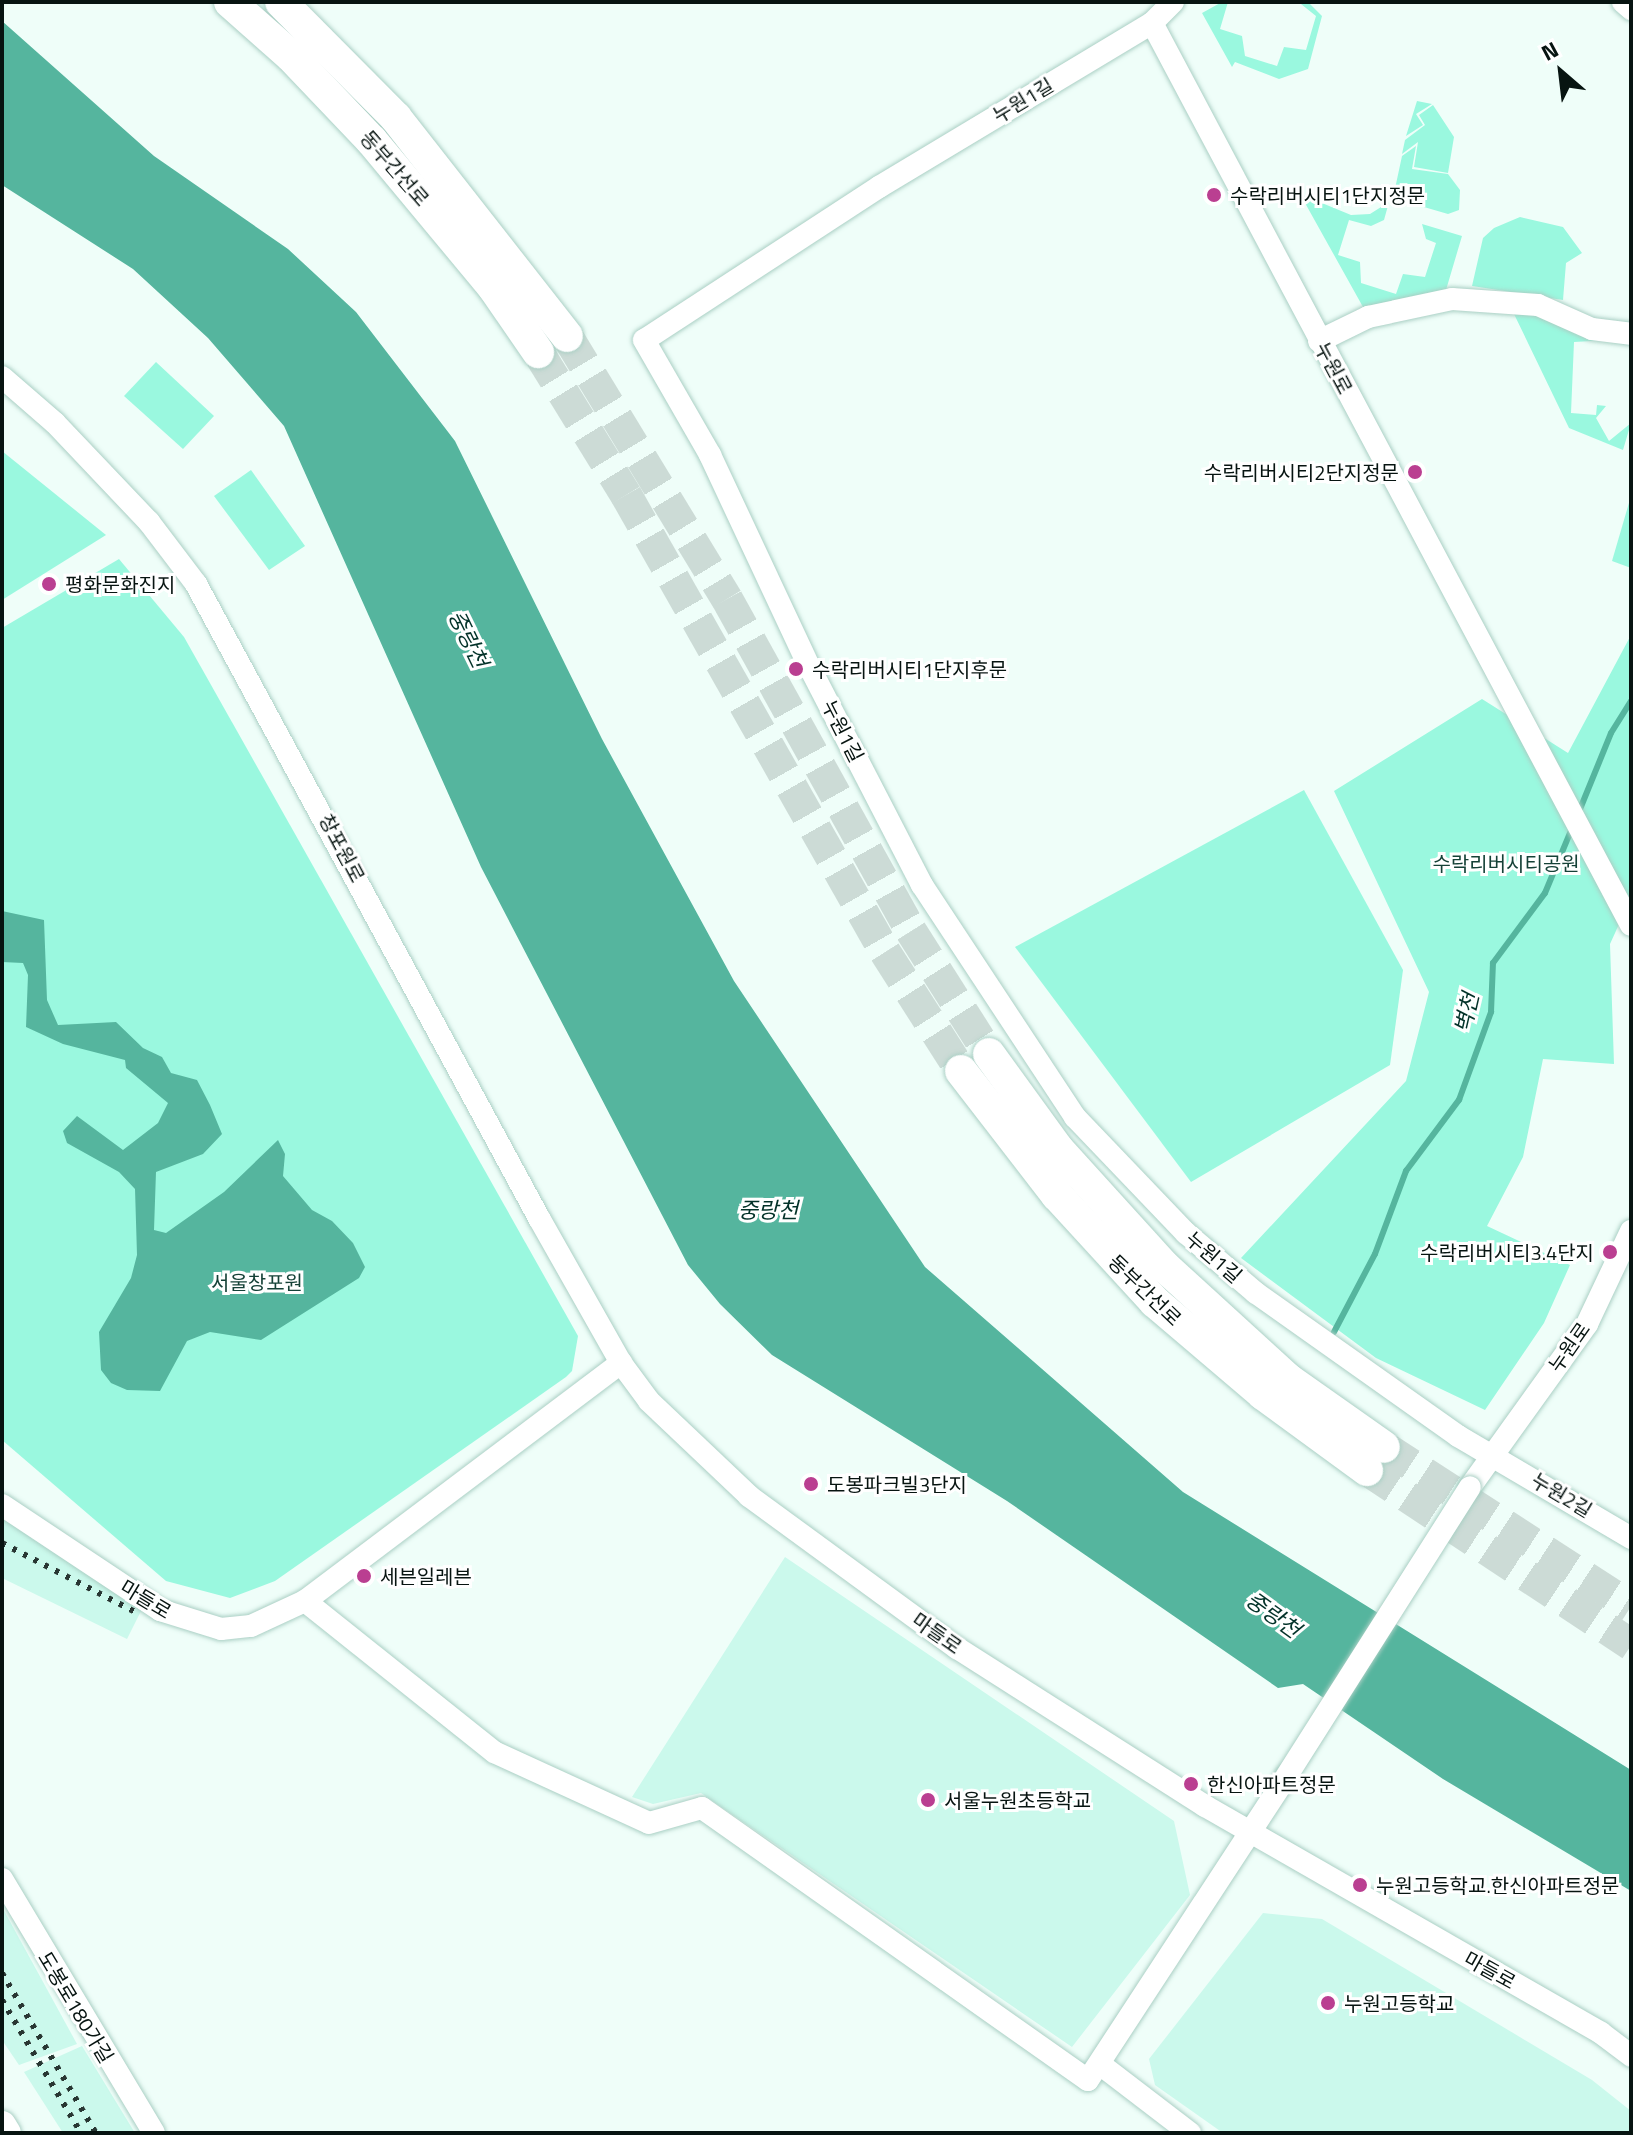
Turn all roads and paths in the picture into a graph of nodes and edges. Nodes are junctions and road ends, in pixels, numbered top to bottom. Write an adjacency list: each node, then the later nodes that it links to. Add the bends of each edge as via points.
1 (230, 2): 10 (highway, 동부간선로, via 291,56 372,141 475,265)
2 (281, 2): 8 (highway, 동부간선로, via 396,118)
3 (1173, 2): 6 (street)
4 (1623, 2): 5 (street)
5 (1631, 9)
6 (1152, 23): 9 (street, 누원로); 17 (street, 누원1길, via 879,187 644,340 710,455 810,668 922,885 1075,1117 1186,1233 1256,1293)
7 (1631, 334): 9 (street, via 1592,329 1538,305 1452,299 1368,317)
8 (567, 336)
9 (1319, 341): 12 (street, 누원로)
10 (538, 352)
11 (2, 377): 16 (street, 창포원로, via 55,423 149,522 196,584)
12 (1631, 925)
13 (989, 1054): 14 (highway, 동부간선로, via 1057,1148 1164,1266 1375,1459 1263,1394 1155,1302 1057,1195)
14 (961, 1071)
15 (1631, 1231): 17 (street, 누원로, via 1587,1324)
16 (621, 1363): 20 (street, 마들로); 21 (street, 마들로, via 649,1401 749,1496 957,1648)
17 (1492, 1454): 19 (street, 누원2길); 21 (street, 누원로, bridge)
18 (2, 1505): 20 (street, 마들로, via 178,1618 221,1629 251,1626)
19 (1631, 1538)
20 (305, 1601): 24 (street, via 494,1752 649,1823 702,1808)
21 (1250, 1833): 23 (street, 마들로, via 1601,2033); 24 (street, 누원로)
22 (2, 1879): 27 (street, 도봉로180가길)
23 (1631, 2056)
24 (1094, 2072): 28 (street)
25 (2, 2125): 26 (main road)
26 (7, 2133)
27 (154, 2133)
28 (1190, 2133)

